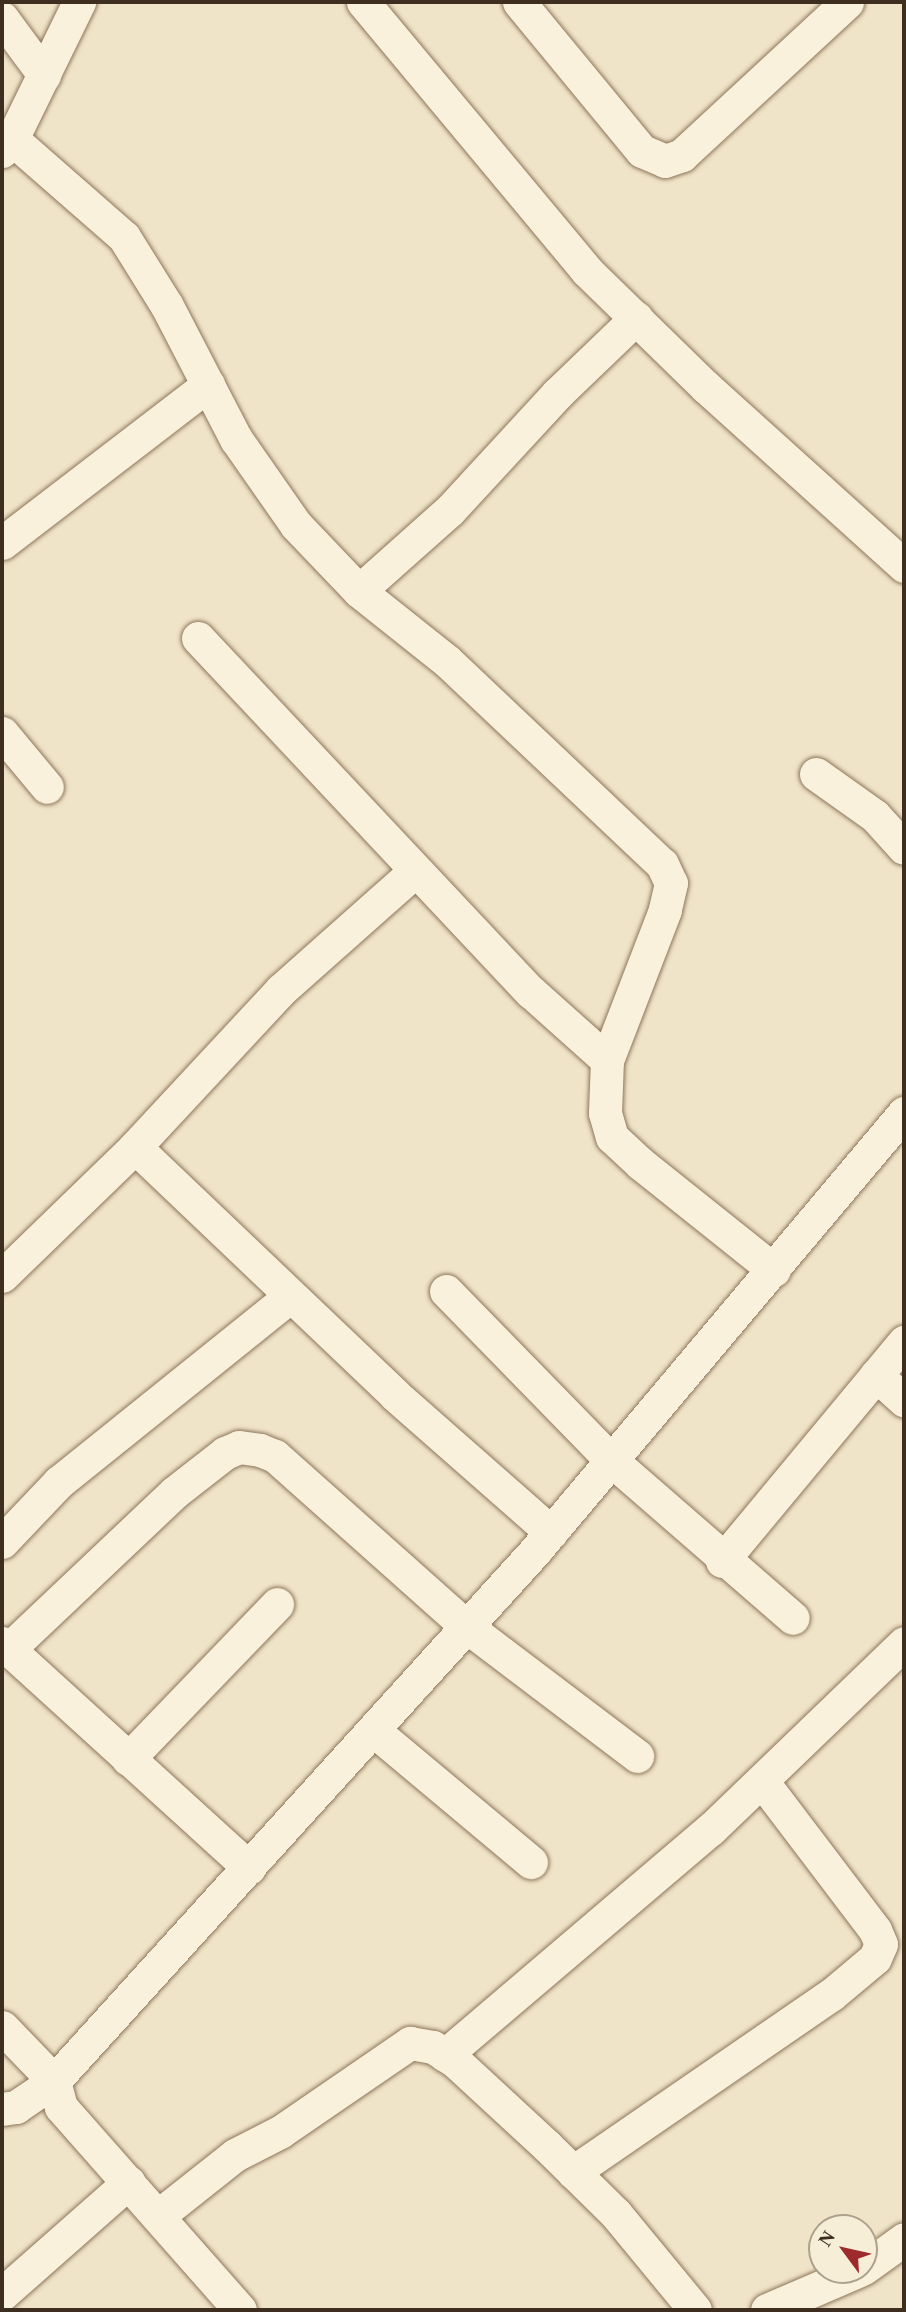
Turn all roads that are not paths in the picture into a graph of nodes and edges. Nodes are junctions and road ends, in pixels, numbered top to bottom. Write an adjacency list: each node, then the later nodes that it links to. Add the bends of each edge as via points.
1 (79, 2): 6 (street)
2 (363, 2): 8 (street, via 587,271)
3 (519, 2): 4 (street, via 642,151 665,162 682,155)
4 (847, 2)
5 (2, 18): 6 (street)
6 (44, 75): 7 (street)
7 (7, 145): 9 (street, via 124,237)
8 (636, 318): 11 (street); 12 (street, via 557,394 450,509)
9 (208, 385): 10 (street); 12 (street, via 236,439 296,526)
10 (2, 543)
11 (904, 566)
12 (359, 591): 19 (street, via 447,661 662,864 671,883 665,910)
13 (198, 638): 18 (street)
14 (2, 733): 16 (street)
15 (816, 774): 17 (street, via 875,816)
16 (47, 787)
17 (904, 848)
18 (415, 871): 19 (street, via 531,992); 21 (street, via 281,990)
19 (607, 1060): 22 (street, via 605,1113 612,1137)
20 (904, 1113): 22 (street)
21 (135, 1147): 23 (street); 25 (street)
22 (774, 1270): 29 (street)
23 (2, 1276)
24 (446, 1291): 29 (street)
25 (290, 1296): 30 (street); 31 (street, via 59,1482)
26 (904, 1342): 27 (street)
27 (876, 1375): 28 (street); 32 (street)
28 (904, 1400)
29 (610, 1459): 30 (street); 32 (street)
30 (551, 1532): 35 (street)
31 (2, 1542)
32 (722, 1561): 34 (street)
33 (277, 1604): 40 (street)
34 (793, 1618)
35 (466, 1626): 37 (street, via 275,1456 239,1447 175,1492); 38 (street); 39 (street)
36 (904, 1643): 41 (street)
37 (5, 1646): 40 (street)
38 (373, 1730): 42 (street); 43 (street)
39 (636, 1756)
40 (128, 1759): 43 (street)
41 (762, 1781): 45 (street); 48 (street, via 875,1930 881,1944 875,1958 831,1994)
42 (531, 1862)
43 (249, 1868): 46 (street)
44 (2, 2027): 46 (street)
45 (445, 2055): 48 (street); 50 (street, via 410,2043 386,2056 280,2132 235,2155)
46 (54, 2081): 47 (street, via 16,2107); 49 (street, via 61,2107)
47 (2, 2109)
48 (573, 2172): 56 (street, via 616,2214)
49 (129, 2182): 50 (street); 54 (street)
50 (158, 2216): 55 (street)
51 (904, 2239): 52 (street)
52 (878, 2258)
53 (827, 2284): 57 (street)
54 (2, 2294)
55 (240, 2310)
56 (695, 2310)
57 (767, 2310)

